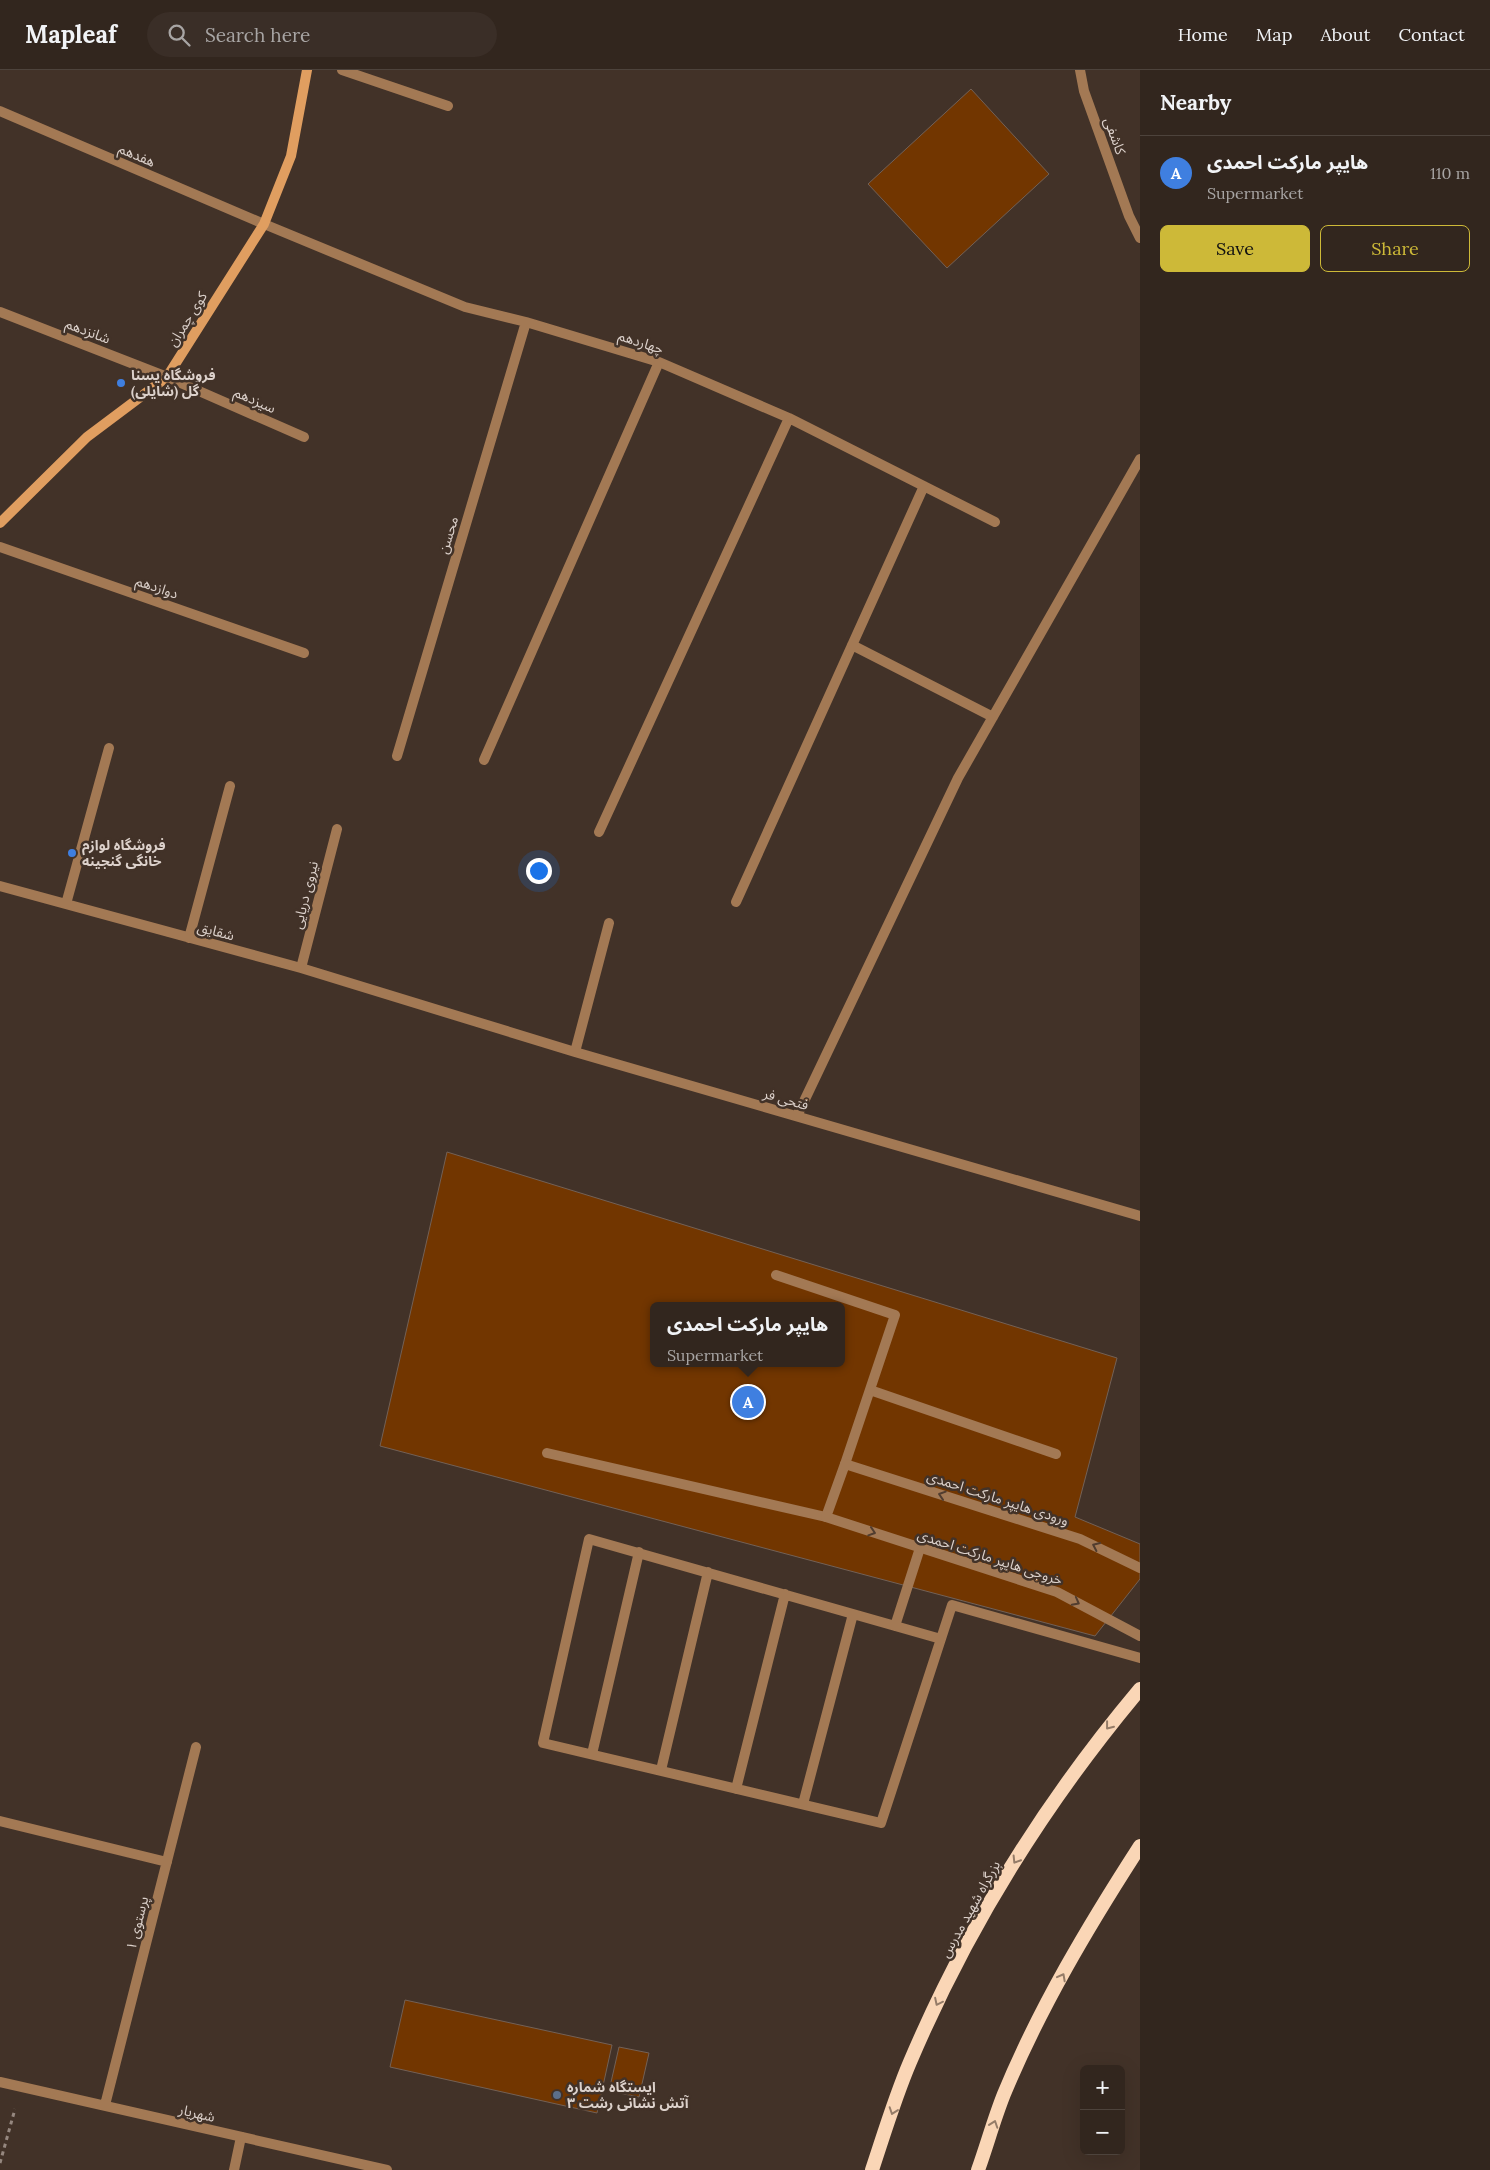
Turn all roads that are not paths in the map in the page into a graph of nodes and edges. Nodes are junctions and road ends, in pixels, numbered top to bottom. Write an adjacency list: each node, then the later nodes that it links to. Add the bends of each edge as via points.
1 (308, 70): 6 (main road, کوی چمران, via 291,156)
2 (342, 70): 4 (street)
3 (1080, 70): 7 (street, کاشفی, via 1087,100)
4 (448, 106)
5 (0, 111): 6 (street, هفدهم)
6 (264, 224): 9 (street, چهاردهم, via 465,307); 11 (main road, کوی چمران)
7 (1140, 238)
8 (0, 312): 11 (street, شانزدهم)
9 (526, 322): 10 (street, چهاردهم); 23 (street, محسن)
10 (659, 362): 12 (street, چهاردهم); 24 (street)
11 (167, 377): 13 (street, سیزدهم); 17 (main road, کوی چمران, via 87,437)
12 (790, 418): 15 (street, چهاردهم); 27 (street)
13 (304, 437)
14 (1140, 459): 21 (street)
15 (924, 486): 16 (street, چهاردهم); 19 (street)
16 (995, 522)
17 (0, 523)
18 (0, 547): 20 (street, دوازدهم)
19 (852, 645): 21 (street); 29 (street)
20 (304, 653)
21 (992, 717): 36 (street, via 958,778)
22 (109, 748): 30 (street)
23 (396, 756)
24 (484, 760)
25 (230, 786): 32 (street)
26 (337, 829): 33 (street, نیروی دریایی)
27 (599, 832)
28 (0, 886): 30 (street, شقایق)
29 (736, 902)
30 (66, 904): 32 (street, شقایق)
31 (609, 923): 35 (street)
32 (189, 938): 33 (street, شقایق)
33 (301, 968): 34 (street, شقایق)
34 (425, 1006): 35 (street, فتحی فر)
35 (575, 1052): 36 (street, فتحی فر)
36 (797, 1116): 37 (street, فتحی فر)
37 (1140, 1216)
38 (776, 1275): 39 (street, via 896,1315)
39 (870, 1390): 41 (street); 42 (street)
40 (548, 1453): 43 (street, خروجی هایپر مارکت احمدی)
41 (1056, 1454)
42 (845, 1464): 43 (street); 46 (street, ورودی هایپر مارکت احمدی, one-way to 42, via 1080,1539)
43 (826, 1518): 44 (street, خروجی هایپر مارکت احمدی, one-way to 44)
44 (920, 1548): 50 (street); 51 (street, خروجی هایپر مارکت احمدی, one-way to 51, via 1057,1592)
45 (639, 1552): 47 (street); 56 (street); 56 (street, via 589,1538 543,1742)
46 (1140, 1568)
47 (708, 1572): 48 (street); 57 (street)
48 (785, 1594): 49 (street); 58 (street)
49 (853, 1614): 50 (street); 59 (street)
50 (895, 1626): 52 (street)
51 (1140, 1636)
52 (941, 1639): 53 (street, via 952,1605); 59 (street, via 881,1823)
53 (1140, 1658)
54 (1140, 1689): 69 (highway, بزرگراه شهید مدرس, one-way to 69, via 1060,1793 985,1913 909,2064)
55 (196, 1747): 62 (street, پرستوی ۱)
56 (592, 1754): 57 (street)
57 (661, 1770): 58 (street)
58 (736, 1788): 59 (street)
59 (803, 1804)
60 (0, 1821): 62 (street)
61 (1140, 1846): 70 (highway, one-way to 61, via 1004,2095 1040,2018 1094,1918)
62 (167, 1862): 64 (street, پرستوی ۱)
63 (0, 2082): 64 (street, شهریار)
64 (105, 2105): 65 (street, شهریار)
65 (241, 2137): 66 (street, شهریار); 67 (street)
66 (354, 2167): 68 (street, شهریار)
67 (234, 2170)
68 (388, 2170)
69 (872, 2170)
70 (978, 2170)

